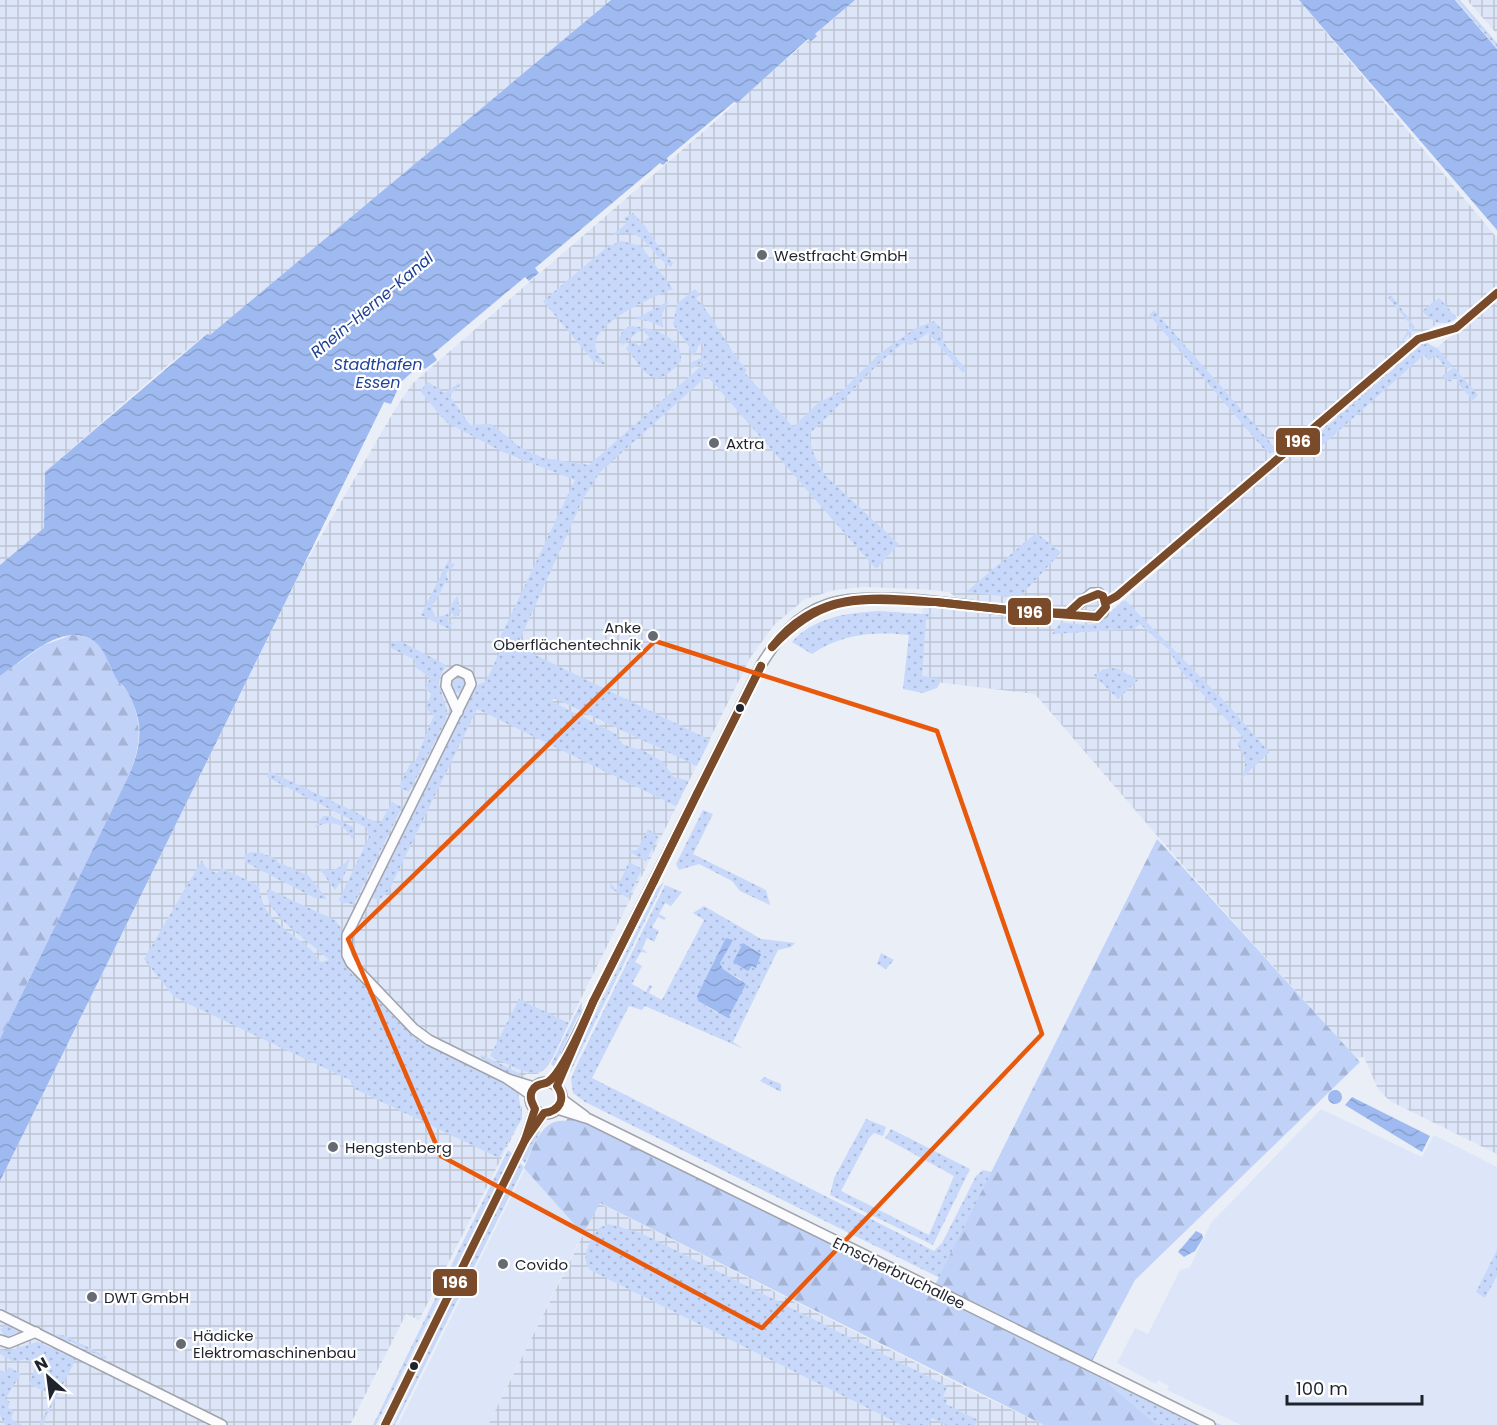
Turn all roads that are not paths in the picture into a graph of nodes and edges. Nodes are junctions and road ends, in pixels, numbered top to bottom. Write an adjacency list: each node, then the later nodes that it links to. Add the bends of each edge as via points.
1 (1068, 613): 3 (street, via 943,602 854,600 828,604 793,625 761,665)
2 (458, 712): 4 (street, via 345,945 356,970 414,1029)
3 (552, 1084): 4 (street); 5 (street)
4 (532, 1091): 7 (street)
5 (562, 1099): 6 (street); 8 (street, Emscherbruchallee)
6 (557, 1109): 7 (street); 8 (street, Emscherbruchallee)
7 (540, 1111): 13 (street)
8 (589, 1119): 14 (street, Emscherbruchallee)
9 (1, 1316): 10 (street)
10 (36, 1332): 11 (street, via 9,1343); 12 (street)
11 (0, 1340)
12 (222, 1425)
13 (385, 1425)
14 (1210, 1425)

